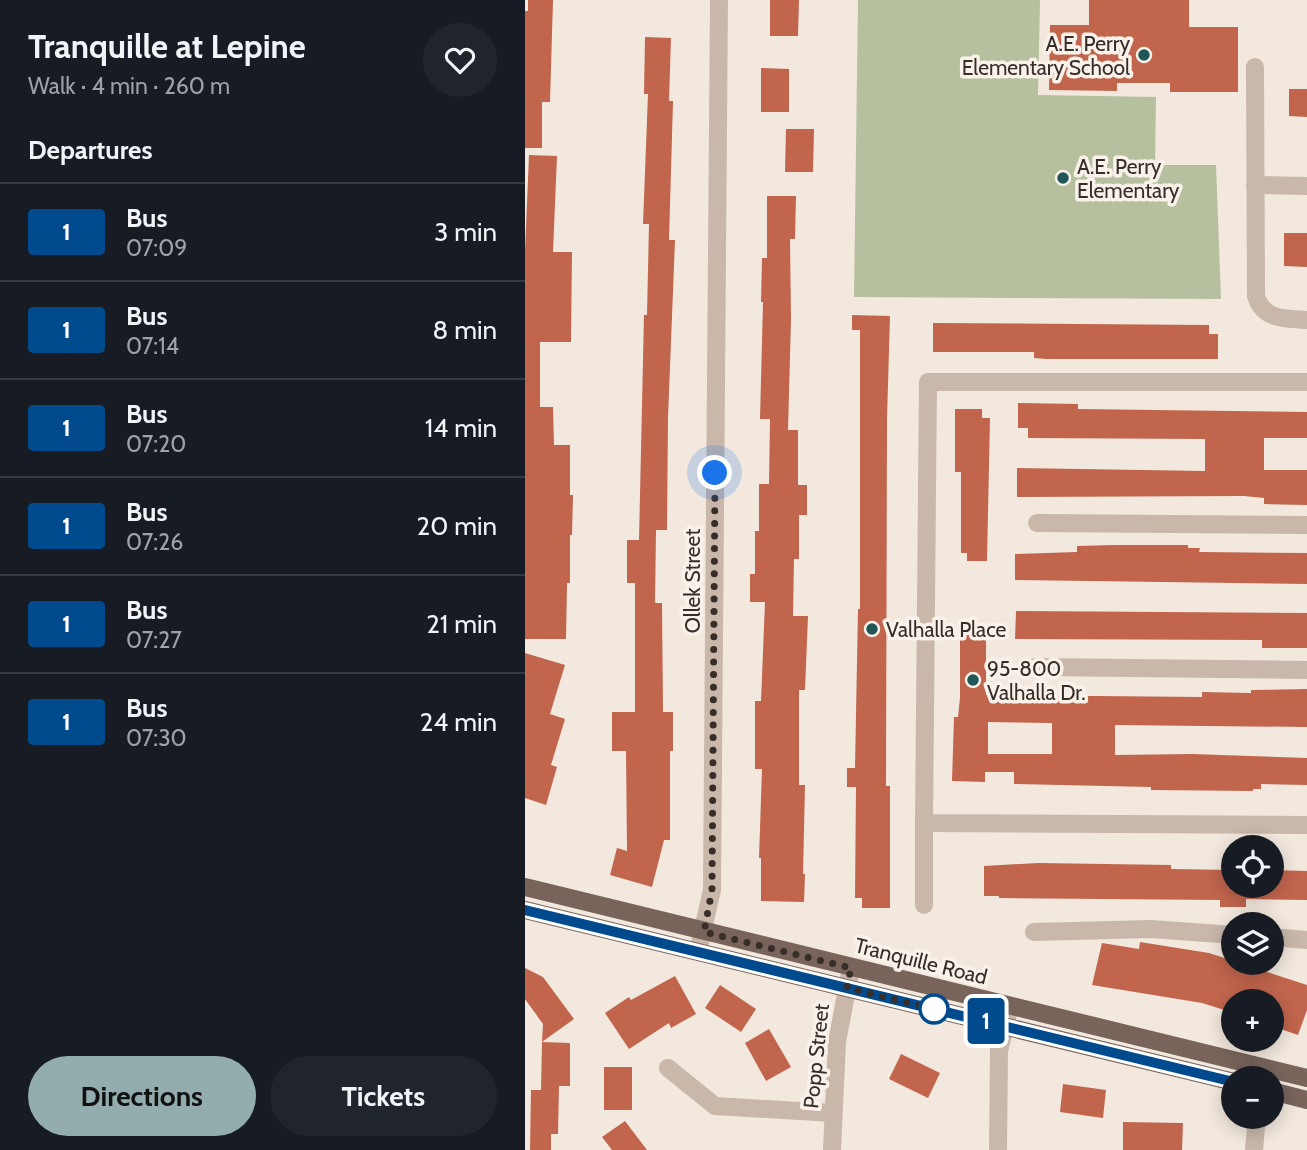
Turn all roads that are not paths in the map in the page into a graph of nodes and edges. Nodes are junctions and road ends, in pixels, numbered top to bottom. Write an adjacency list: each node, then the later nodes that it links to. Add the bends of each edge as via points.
1 (719, 0): 16 (street, Ollek Street, via 712,890)
2 (1255, 67): 3 (street)
3 (1255, 185): 4 (street); 5 (street, via 1258,304 1265,313 1282,319)
4 (1307, 186)
5 (1307, 320)
6 (1307, 382): 11 (street, via 928,382)
7 (1037, 523): 8 (street)
8 (1307, 525)
9 (1035, 667): 10 (street)
10 (1307, 670)
11 (924, 823): 12 (street); 14 (street)
12 (1307, 825)
13 (525, 887): 16 (main road, Tranquille Road)
14 (924, 905)
15 (525, 910): 21 (main road, Tranquille Road)
16 (704, 932): 21 (street, Ollek Street); 22 (main road, Tranquille Road)
17 (1034, 932): 18 (street, via 1151,929)
18 (1221, 933)
19 (1284, 938): 20 (street)
20 (1307, 940)
21 (698, 951): 23 (main road, Tranquille Road)
22 (851, 968): 23 (street, Popp Street); 24 (main road, Tranquille Road)
23 (847, 988): 25 (main road, Tranquille Road); 33 (street, Popp Street, via 837,1042)
24 (1010, 1006): 25 (street); 26 (main road, Tranquille Road)
25 (1004, 1026): 30 (main road, Tranquille Road); 36 (street, via 999,1051)
26 (1237, 1066)
27 (669, 1068): 33 (street, via 715,1106)
28 (1284, 1076): 29 (main road, Tranquille Road)
29 (1307, 1078)
30 (1221, 1079)
31 (1284, 1094): 32 (main road)
32 (1307, 1100)
33 (833, 1113): 35 (street, Popp Street)
34 (1256, 1129): 37 (street)
35 (832, 1150)
36 (998, 1150)
37 (1254, 1150)

